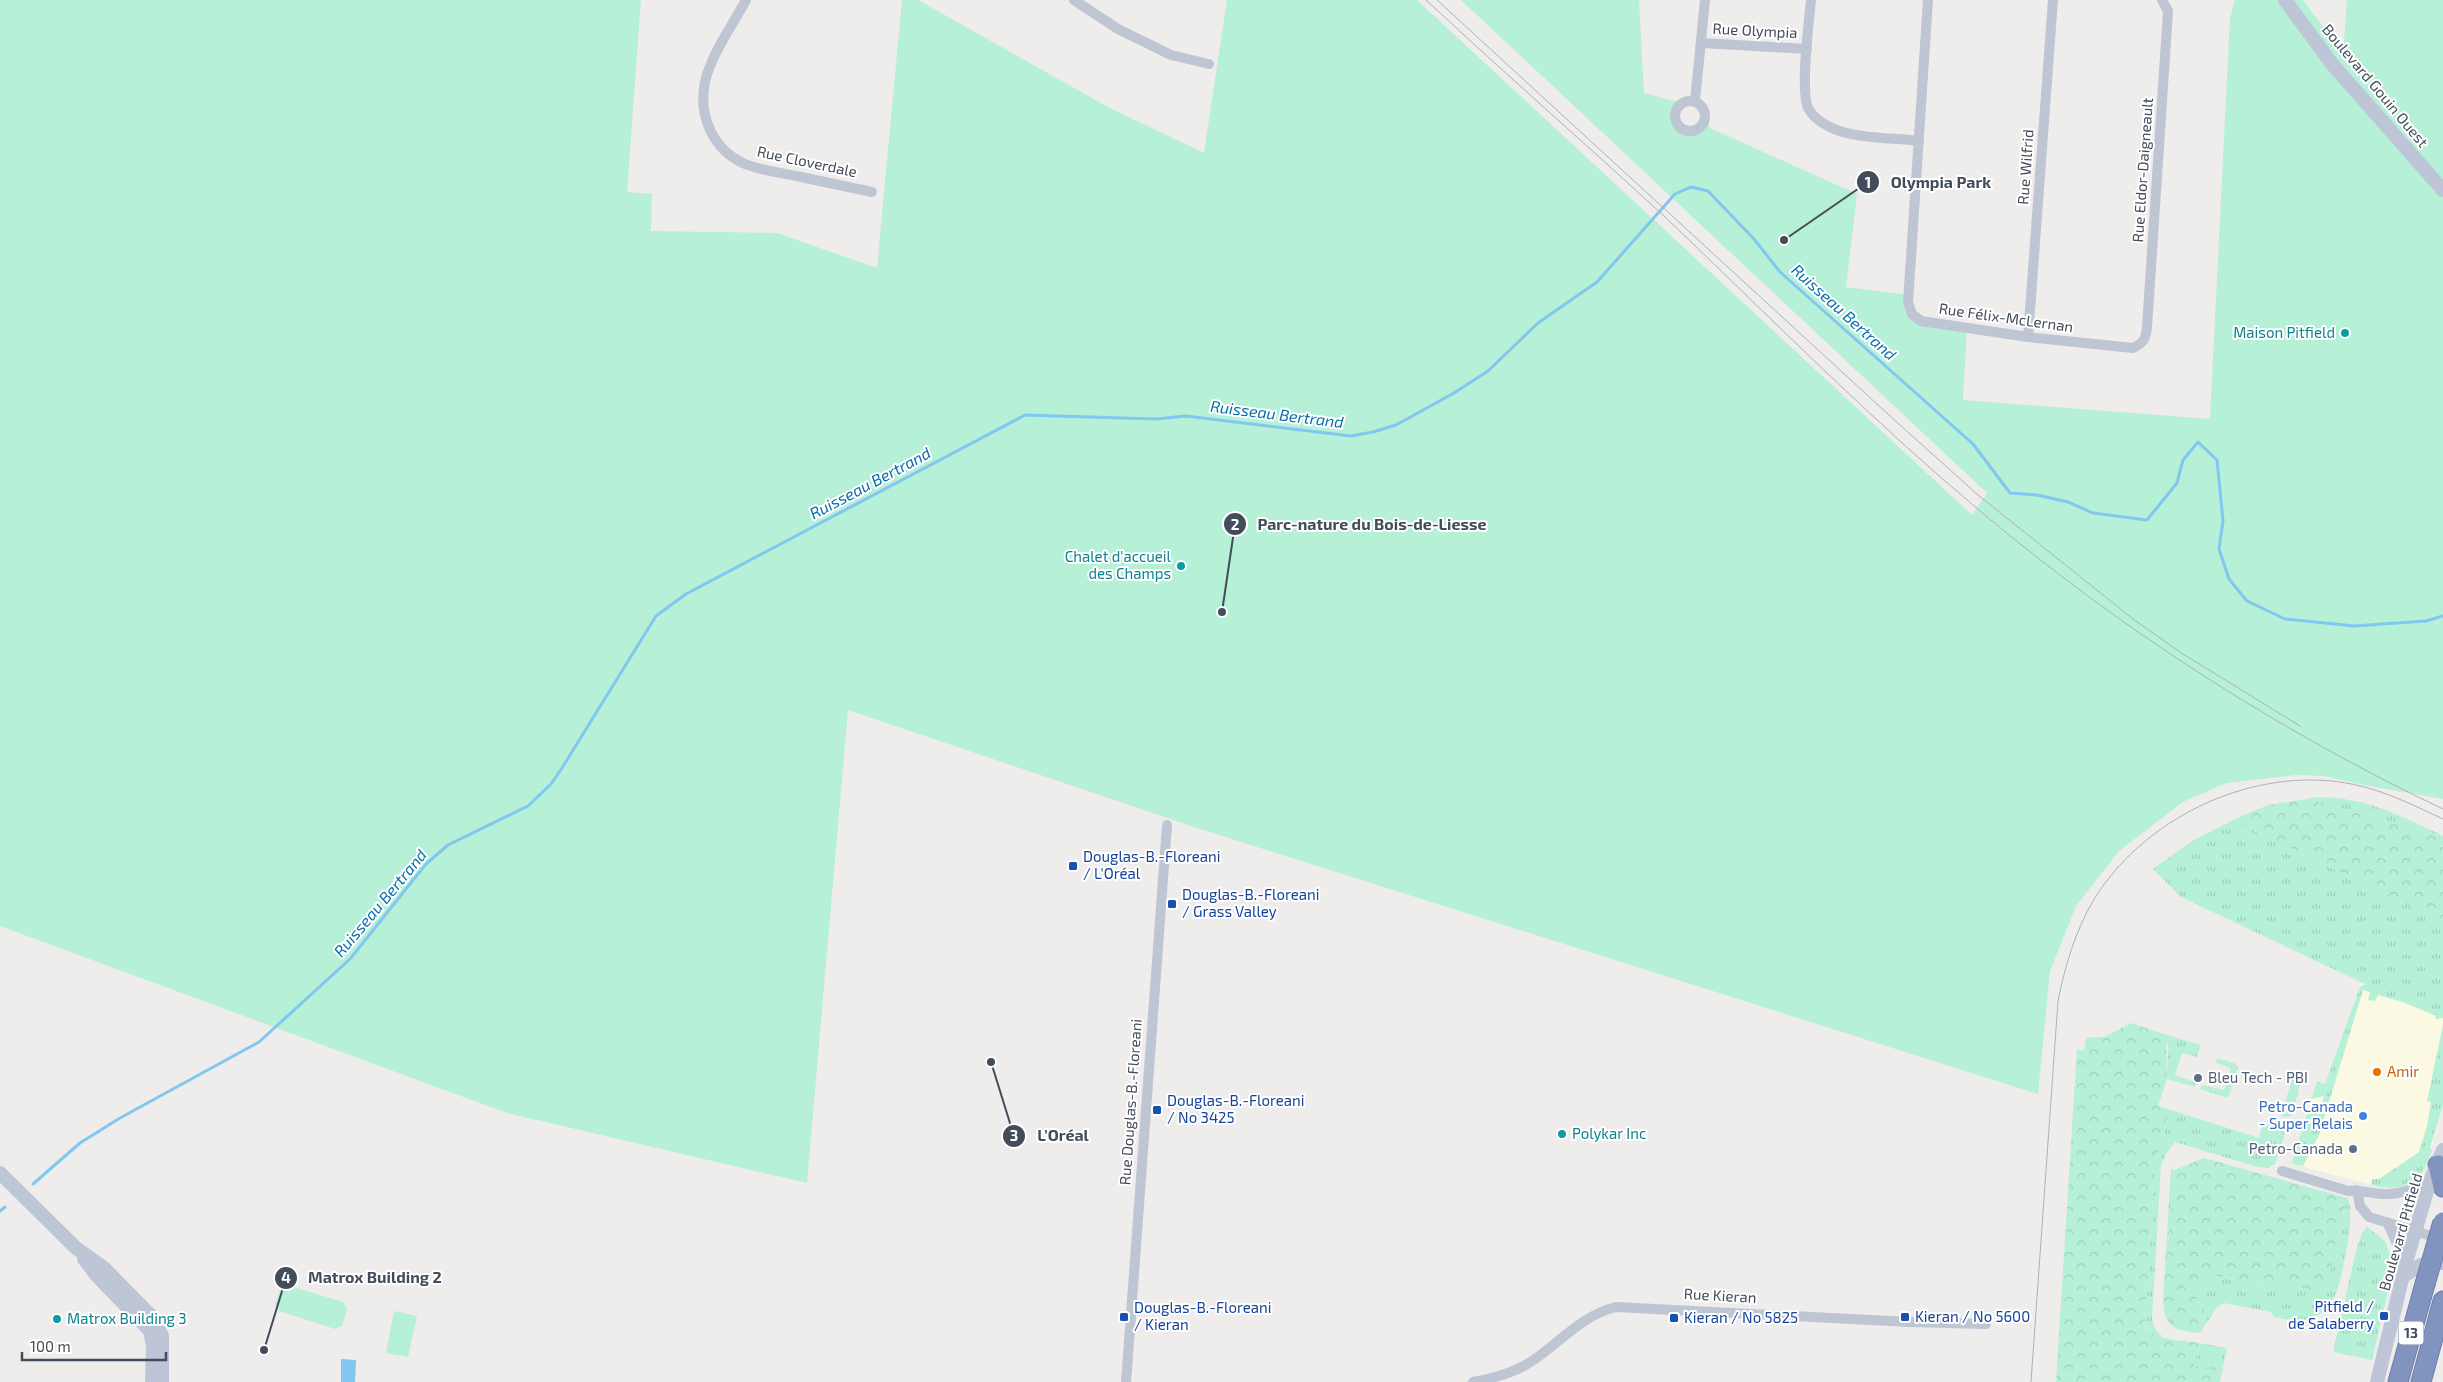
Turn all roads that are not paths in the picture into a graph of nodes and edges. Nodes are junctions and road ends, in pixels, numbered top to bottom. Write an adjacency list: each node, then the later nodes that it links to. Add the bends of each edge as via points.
1 (746, 0): 15 (street, Rue Cloverdale, via 705,82 704,110 707,126 716,141 728,154 754,167)
2 (1074, 0): 11 (street, via 1118,29 1172,55)
3 (1705, 0): 9 (street, Rue Olympia)
4 (1811, 0): 10 (street)
5 (1928, 0): 13 (street, Rue Félix-McLernan)
6 (2052, 0): 16 (street, Rue Wilfrid)
7 (2162, 0): 17 (street, Rue Eldor-Daigneault, via 2168,11 2147,327)
8 (2285, 0): 14 (main road, Boulevard Gouin Ouest, via 2332,64)
9 (1702, 44): 10 (street, Rue Olympia); 12 (street, Rue Olympia)
10 (1806, 49): 13 (street, via 1808,108 1818,118 1843,132)
11 (1209, 64)
12 (1695, 102)
13 (1920, 141): 16 (street, Rue Félix-McLernan, via 1908,302 1912,314 1921,321)
14 (2443, 190)
15 (872, 192)
16 (2028, 337): 17 (street, Rue Félix-McLernan, via 2133,348)
17 (2142, 344)
18 (1167, 825): 36 (street, Rue Douglas-B.-Floreani)
19 (2282, 1171): 22 (street, via 2348,1191)
20 (2439, 1171): 22 (street, via 2400,1193); 23 (main road, Boulevard Pitfield)
21 (0, 1172): 28 (main road)
22 (2357, 1190): 24 (street, via 2358,1202 2365,1214)
23 (2424, 1203): 25 (main road, via 2432,1216); 26 (main road, Boulevard Pitfield)
24 (2387, 1222): 26 (street); 29 (street)
25 (2443, 1224): 39 (highway, 13, bridge)
26 (2415, 1231): 27 (street); 29 (main road, Boulevard Pitfield)
27 (2443, 1240)
28 (76, 1248): 34 (main road, via 97,1276 150,1331); 35 (main road, via 104,1268 155,1320 162,1336)
29 (2407, 1259): 31 (main road, Boulevard Pitfield)
30 (2443, 1263): 31 (main road, via 2421,1265)
31 (2405, 1275): 38 (main road, Boulevard Pitfield)
32 (2443, 1301): 40 (highway, 13)
33 (1986, 1324): 37 (street, Rue Kieran, via 1616,1306 1586,1318 1534,1360 1516,1370)
34 (152, 1382)
35 (162, 1382)
36 (1126, 1382)
37 (1473, 1382)
38 (2377, 1382)
39 (2398, 1382)
40 (2421, 1382)

